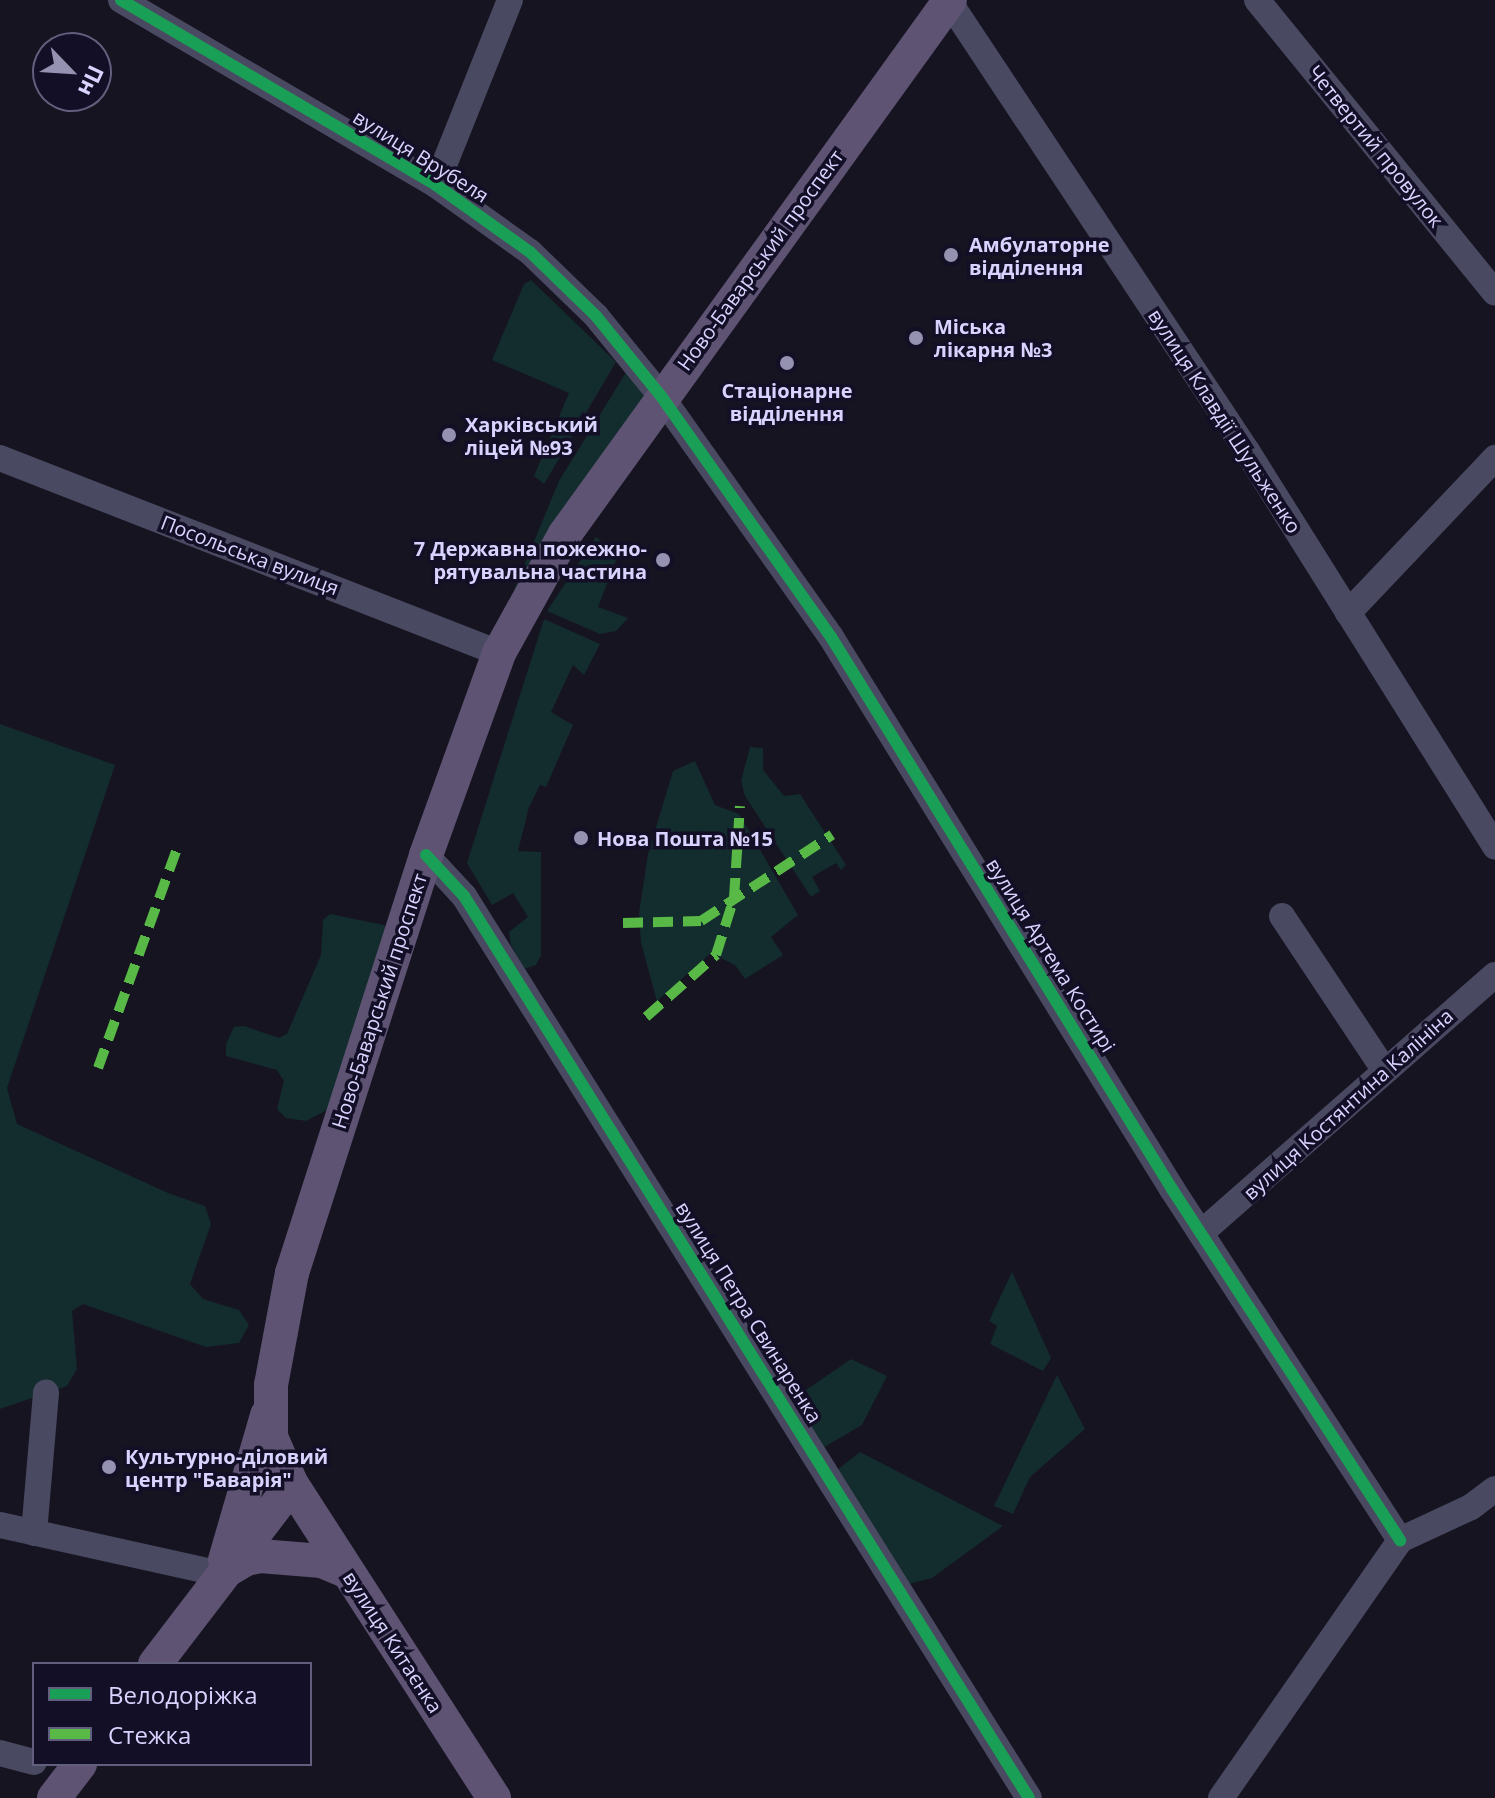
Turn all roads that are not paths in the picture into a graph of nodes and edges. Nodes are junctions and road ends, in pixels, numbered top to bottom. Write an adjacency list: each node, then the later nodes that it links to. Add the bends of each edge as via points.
1 (121, 0): 5 (street, вулиця Врубеля)
2 (510, 0): 5 (street)
3 (949, 0): 7 (main road, Ново-Баварський проспект); 10 (street, вулиця Клавдії Шульженко)
4 (1257, 0): 6 (street, Четвертий провулок)
5 (436, 185): 7 (street, вулиця Врубеля, via 530,252 596,316)
6 (1495, 293)
7 (661, 396): 11 (main road, Ново-Баварський проспект, via 565,534); 17 (street, вулиця Артема Костирі, via 831,637)
8 (0, 458): 11 (street, Посольська вулиця)
9 (1495, 458): 10 (street)
10 (1348, 613): 12 (street, вулиця Клавдії Шульженко)
11 (499, 653): 13 (main road, Ново-Баварський проспект)
12 (1495, 847)
13 (426, 855): 19 (main road, Ново-Баварський проспект, via 292,1273); 31 (street, вулиця Петра Свинаренка, via 464,896)
14 (1282, 916): 16 (street)
15 (1495, 975): 16 (street, вулиця Костянтина Калініна)
16 (1385, 1071): 17 (street, вулиця Костянтина Калініна)
17 (1201, 1233): 24 (street, вулиця Артема Костирі)
18 (46, 1393): 23 (street)
19 (269, 1407): 20 (main road, Ново-Баварський проспект, via 271,1437); 26 (main road)
20 (292, 1485): 25 (main road, вулиця Китаєнка); 26 (main road)
21 (1495, 1489): 24 (street, via 1471,1507)
22 (0, 1525): 23 (street)
23 (34, 1533): 26 (street)
24 (1400, 1540): 32 (street)
25 (348, 1572): 26 (main road, via 322,1561 260,1556); 30 (main road, вулиця Китаєнка)
26 (221, 1574): 27 (main road)
27 (156, 1662)
28 (0, 1753): 29 (street)
29 (32, 1761)
30 (494, 1798)
31 (1029, 1798)
32 (1221, 1798)

